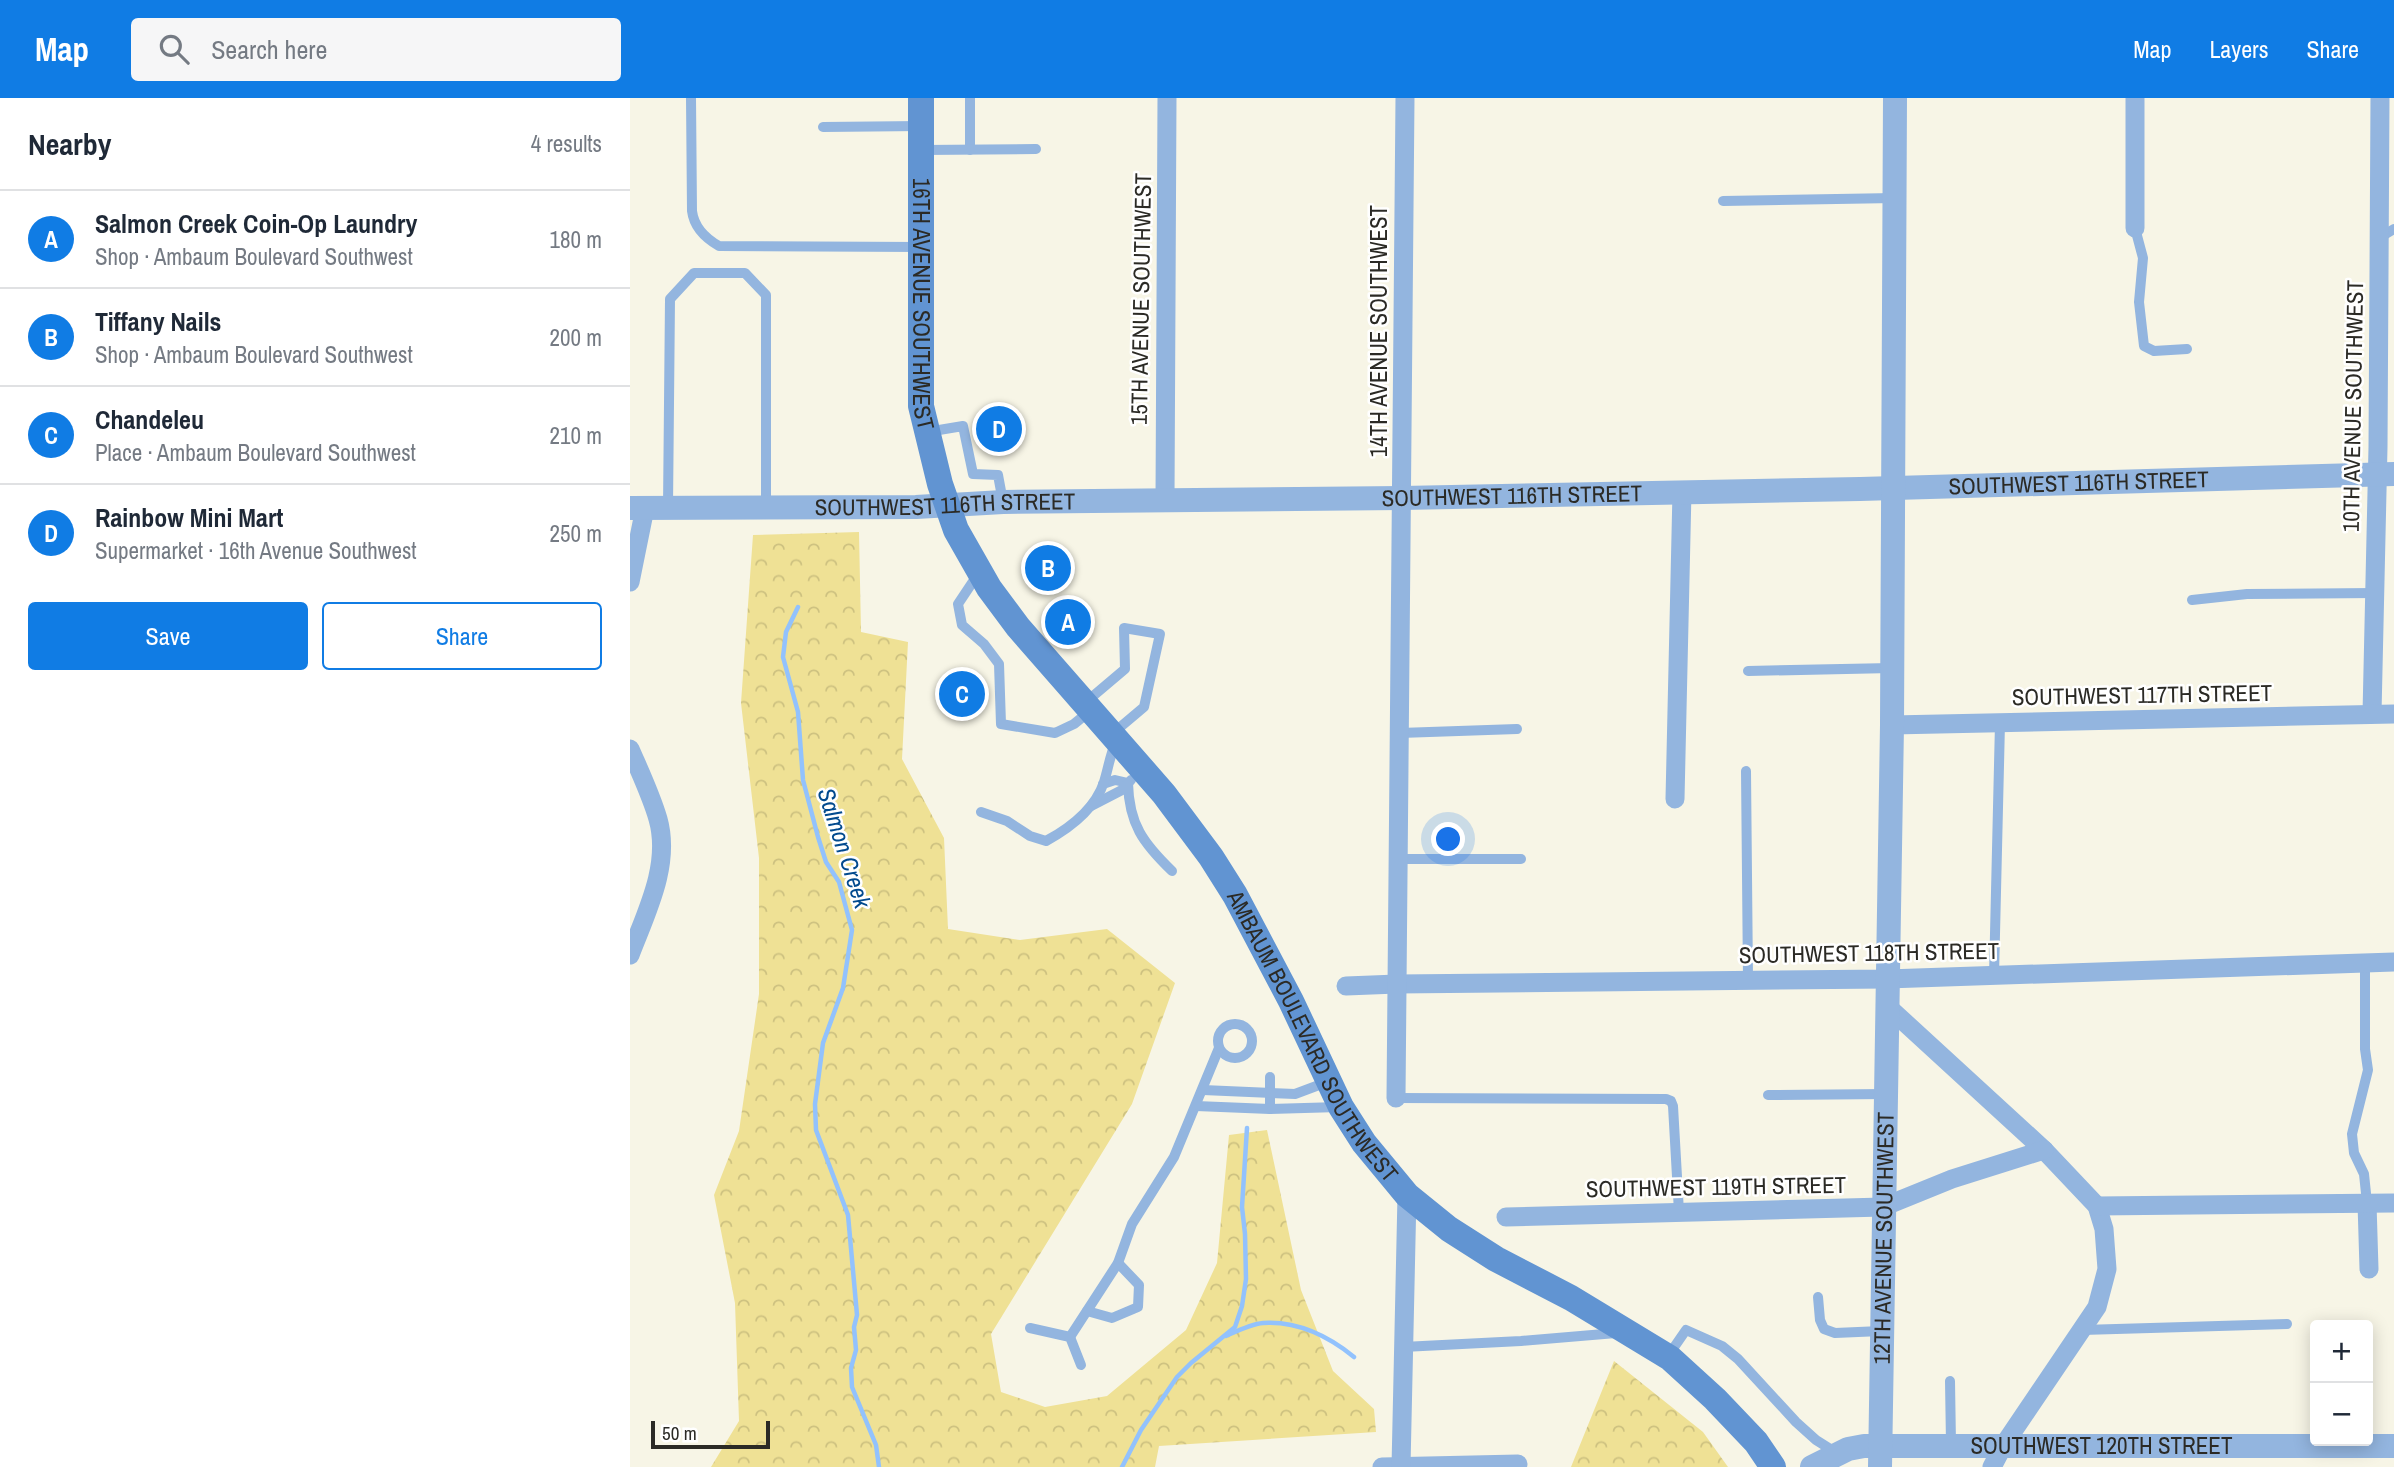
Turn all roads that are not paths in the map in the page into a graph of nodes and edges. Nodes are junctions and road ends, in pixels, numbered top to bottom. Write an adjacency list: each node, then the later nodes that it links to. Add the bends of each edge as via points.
1 (691, 98): 17 (lane, via 692,211 694,223 711,241 719,246)
2 (921, 98): 10 (main road, 16TH AVENUE SOUTHWEST)
3 (970, 98): 11 (lane)
4 (1167, 98): 24 (street, 15TH AVENUE SOUTHWEST)
5 (1405, 98): 23 (street, 14TH AVENUE SOUTHWEST)
6 (1895, 98): 13 (street, 12TH AVENUE SOUTHWEST)
7 (2135, 98): 15 (street)
8 (2380, 98): 16 (street, 10TH AVENUE SOUTHWEST)
9 (823, 127): 10 (lane)
10 (921, 138): 11 (lane); 17 (main road, 16TH AVENUE SOUTHWEST)
11 (970, 149): 12 (lane)
12 (1036, 149)
13 (1895, 198): 14 (lane); 21 (street, 12TH AVENUE SOUTHWEST)
14 (1723, 201)
15 (2135, 228): 18 (lane, via 2143,258 2138,302 2144,346 2154,351)
16 (2386, 233): 20 (street, 10TH AVENUE SOUTHWEST)
17 (920, 247): 19 (main road, 16TH AVENUE SOUTHWEST, via 921,405)
18 (2187, 349)
19 (926, 432): 25 (lane, via 963,426 973,474 998,475); 26 (main road, 16TH AVENUE SOUTHWEST)
20 (2386, 475): 21 (street, SOUTHWEST 116TH STREET); 31 (street, 10TH AVENUE SOUTHWEST)
21 (1893, 488): 22 (street, SOUTHWEST 116TH STREET); 33 (street, 12TH AVENUE SOUTHWEST)
22 (1682, 491): 23 (street, SOUTHWEST 116TH STREET); 47 (street)
23 (1402, 498): 24 (street, SOUTHWEST 116TH STREET); 41 (street, 14TH AVENUE SOUTHWEST)
24 (1164, 500): 25 (street, SOUTHWEST 116TH STREET)
25 (1003, 502): 26 (street, SOUTHWEST 116TH STREET)
26 (948, 506): 28 (street, SOUTHWEST 116TH STREET); 29 (main road, AMBAUM BOULEVARD SOUTHWEST)
27 (648, 508): 28 (street, SOUTHWEST 116TH STREET); 28 (lane, via 670,299 694,273 745,273 766,295); 30 (street)
28 (766, 508)
29 (980, 573): 35 (main road, AMBAUM BOULEVARD SOUTHWEST, via 1018,627); 35 (lane, via 958,604 962,625 999,664 1001,724 1055,733 1074,723)
30 (630, 582)
31 (2375, 593): 32 (lane, via 2247,594); 37 (street, 10TH AVENUE SOUTHWEST)
32 (2192, 600)
33 (1892, 668): 34 (lane); 39 (street, 12TH AVENUE SOUTHWEST)
34 (1748, 671)
35 (1088, 707): 42 (main road, AMBAUM BOULEVARD SOUTHWEST); 42 (lane, via 1125,669 1124,628 1160,634 1144,707)
36 (2394, 714): 37 (street, SOUTHWEST 117TH STREET)
37 (2372, 715): 38 (street, SOUTHWEST 117TH STREET)
38 (2000, 723): 39 (street, SOUTHWEST 117TH STREET); 56 (lane)
39 (1892, 725): 57 (street, 12TH AVENUE SOUTHWEST)
40 (1517, 729): 41 (lane)
41 (1400, 733): 50 (street, 14TH AVENUE SOUTHWEST)
42 (1114, 737): 45 (main road, AMBAUM BOULEVARD SOUTHWEST); 46 (lane)
43 (630, 749): 53 (street, via 659,822 661,856 656,884)
44 (1746, 771): 58 (lane)
45 (1135, 776): 46 (lane); 48 (lane, via 1122,790); 52 (lane, via 1131,811 1139,834); 64 (main road, AMBAUM BOULEVARD SOUTHWEST, via 1164,794 1235,895 1292,1000)
46 (1103, 784): 48 (lane)
47 (1675, 799)
48 (1091, 806): 49 (lane, via 1046,841)
49 (981, 812)
50 (1399, 859): 51 (lane); 59 (street, 14TH AVENUE SOUTHWEST)
51 (1521, 859)
52 (1172, 871)
53 (630, 955)
54 (2365, 962): 55 (street, SOUTHWEST 118TH STREET); 56 (street, SOUTHWEST 118TH STREET); 75 (lane, via 2368,1070 2351,1134 2364,1174)
55 (2394, 962)
56 (1994, 975): 57 (street, SOUTHWEST 118TH STREET)
57 (1887, 979): 58 (street, SOUTHWEST 118TH STREET); 61 (street, 12TH AVENUE SOUTHWEST)
58 (1748, 980): 59 (street, SOUTHWEST 118TH STREET)
59 (1397, 984): 60 (street, SOUTHWEST 118TH STREET); 69 (street, 14TH AVENUE SOUTHWEST)
60 (1346, 986)
61 (1888, 1007): 67 (street, 12TH AVENUE SOUTHWEST); 73 (street)
62 (1219, 1048): 65 (lane)
63 (1270, 1077): 66 (lane)
64 (1329, 1081): 66 (lane, via 1295,1094); 71 (main road, AMBAUM BOULEVARD SOUTHWEST)
65 (1203, 1090): 66 (lane); 70 (lane)
66 (1270, 1093): 72 (lane)
67 (1886, 1094): 68 (lane); 78 (street, 12TH AVENUE SOUTHWEST)
68 (1768, 1095)
69 (1396, 1098): 79 (lane, via 1665,1099 1674,1106)
70 (1196, 1107): 72 (lane); 81 (lane, via 1174,1157 1132,1224)
71 (1341, 1107): 72 (lane); 74 (main road, AMBAUM BOULEVARD SOUTHWEST)
72 (1270, 1109)
73 (2044, 1150): 77 (street); 78 (street, SOUTHWEST 119TH STREET)
74 (1406, 1195): 89 (main road, AMBAUM BOULEVARD SOUTHWEST, via 1496,1259); 91 (street)
75 (2367, 1203): 76 (street); 77 (street); 82 (street)
76 (2394, 1203)
77 (2097, 1206): 87 (street, via 2107,1269 2097,1307)
78 (1883, 1207): 79 (street, SOUTHWEST 119TH STREET); 88 (street, 12TH AVENUE SOUTHWEST)
79 (1679, 1212): 80 (street, SOUTHWEST 119TH STREET)
80 (1506, 1217)
81 (1118, 1263): 84 (lane); 84 (lane, via 1139,1285 1138,1307 1112,1318)
82 (2369, 1269)
83 (1818, 1297): 88 (lane, via 1824,1329 1835,1333)
84 (1087, 1311): 90 (lane)
85 (2287, 1324): 87 (lane)
86 (1030, 1328): 90 (lane)
87 (2082, 1330): 99 (street)
88 (1882, 1331): 98 (street, 12TH AVENUE SOUTHWEST)
89 (1628, 1332): 91 (lane); 92 (main road, AMBAUM BOULEVARD SOUTHWEST)
90 (1070, 1337): 93 (lane)
91 (1404, 1347): 102 (street)
92 (1668, 1357): 97 (lane, via 1686,1330 1722,1346 1796,1422); 103 (main road, AMBAUM BOULEVARD SOUTHWEST, via 1716,1399)
93 (1081, 1365)
94 (1950, 1381): 95 (lane)
95 (1951, 1445): 98 (street, SOUTHWEST 120TH STREET); 99 (street, SOUTHWEST 120TH STREET)
96 (2394, 1446): 99 (street, SOUTHWEST 120TH STREET)
97 (1838, 1454): 98 (street, SOUTHWEST 120TH STREET, via 1864,1446); 104 (street, SOUTHWEST 120TH STREET)
98 (1880, 1456)
99 (1997, 1457)
100 (1518, 1464): 102 (street)
101 (1382, 1467): 102 (street)
102 (1401, 1467)
103 (1773, 1467)
104 (1812, 1467)

